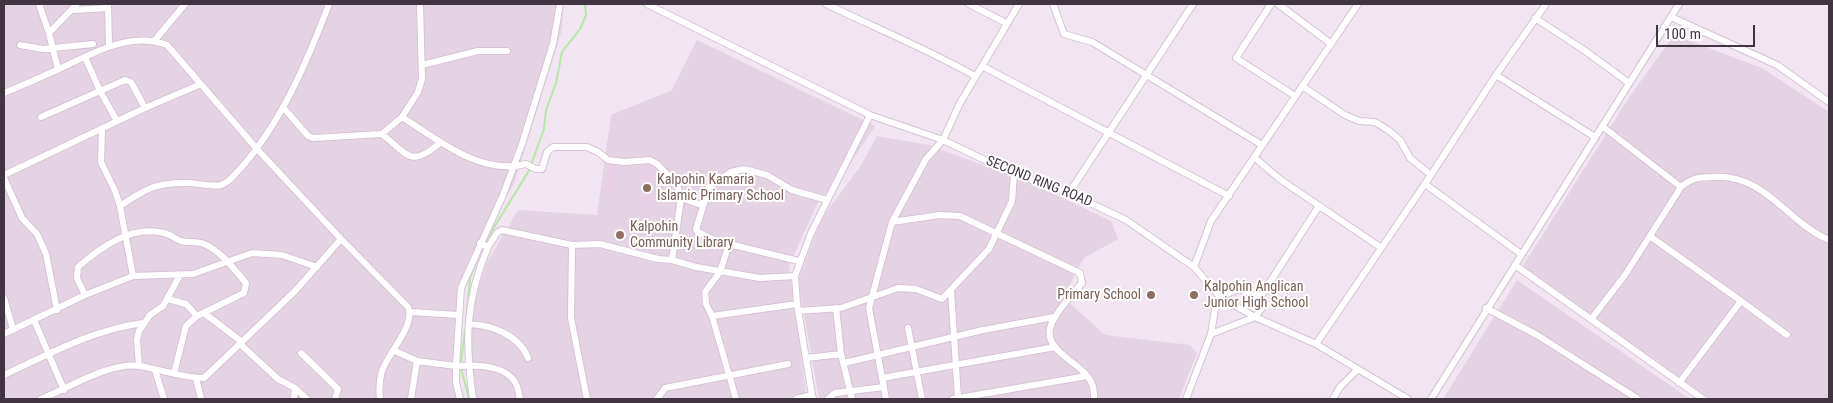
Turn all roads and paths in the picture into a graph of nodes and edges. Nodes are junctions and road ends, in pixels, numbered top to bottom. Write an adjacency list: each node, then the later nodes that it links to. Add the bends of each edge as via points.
1 (39, 4): 23 (street)
2 (77, 4): 19 (street)
3 (185, 4): 24 (street)
4 (329, 4): 45 (street, via 304,67)
5 (420, 4): 32 (street)
6 (560, 4): 61 (street, via 553,44)
7 (647, 4): 47 (street, SECOND RING ROAD)
8 (826, 4): 37 (street)
9 (969, 4): 22 (street)
10 (1019, 4): 22 (street)
11 (1054, 4): 35 (street, via 1064,34 1092,42)
12 (1193, 4): 35 (street)
13 (1271, 4): 43 (street, via 1236,58)
14 (1278, 4): 25 (street)
15 (1358, 4): 25 (street)
16 (1546, 4): 21 (street)
17 (1679, 4): 20 (street)
18 (108, 6): 19 (street); 28 (street)
19 (72, 10): 23 (street)
20 (1671, 16): 38 (street); 44 (street, via 1777,65)
21 (1535, 18): 36 (street); 38 (street)
22 (1006, 24): 33 (street)
23 (49, 33): 29 (street)
24 (155, 40): 28 (street); 39 (street, via 174,51)
25 (1330, 43): 40 (street)
26 (93, 44): 29 (street)
27 (20, 45): 29 (street, via 43,49)
28 (109, 46): 31 (street)
29 (51, 47): 34 (street)
30 (507, 51): 32 (street, via 478,51)
31 (85, 57): 34 (street); 41 (street)
32 (422, 65): 49 (street, via 421,86)
33 (982, 66): 37 (street); 53 (street)
34 (58, 69): 42 (street)
35 (1146, 74): 53 (street); 58 (street)
36 (1496, 75): 55 (street); 63 (street)
37 (976, 76): 56 (street)
38 (1629, 83): 51 (street)
39 (201, 84): 46 (street); 59 (street)
40 (1302, 86): 43 (street); 63 (street, via 1345,115 1359,121 1375,122 1388,130 1400,140 1410,158)
41 (100, 90): 46 (street, via 125,80 131,82); 48 (street); 50 (street)
42 (4, 93)
43 (1295, 96): 58 (street)
44 (1829, 102)
45 (283, 107): 54 (street, via 313,138); 59 (street)
46 (145, 108): 50 (street)
47 (870, 115): 56 (street, SECOND RING ROAD); 70 (street)
48 (42, 117)
49 (402, 117): 54 (street); 57 (street)
50 (117, 121): 52 (street)
51 (1602, 126): 55 (street); 66 (street)
52 (102, 129): 64 (street); 72 (street, via 102,162)
53 (1108, 132): 67 (street); 68 (street)
54 (382, 134): 57 (street, via 407,154 416,157 425,156)
55 (1595, 138): 84 (street)
56 (943, 140): 62 (street, SECOND RING ROAD); 74 (street, via 926,159)
57 (441, 142): 61 (street, via 486,165)
58 (1262, 145): 60 (street)
59 (257, 149): 72 (street, via 228,182 221,185 190,183 150,187); 78 (street)
60 (1255, 158): 68 (street); 73 (street)
61 (513, 167): 69 (street, via 526,164 542,169 547,152 553,147 587,147 608,160 650,160 677,184); 80 (street)
62 (1014, 174): 67 (street, SECOND RING ROAD); 75 (street, via 1012,201)
63 (1431, 175): 65 (street)
64 (4, 177): 106 (street, via 22,218 37,234 46,254)
65 (1425, 184): 83 (street); 84 (street)
66 (1681, 187): 77 (street); 79 (street, via 1701,177 1725,176 1749,182 1792,217)
67 (1069, 193): 90 (street, SECOND RING ROAD, via 1126,220)
68 (1229, 196): 90 (street, via 1211,221)
69 (681, 198): 71 (street); 85 (street)
70 (827, 200): 71 (street, via 792,190 767,175 744,169 730,172 709,187); 86 (street)
71 (701, 205): 82 (street, via 696,230)
72 (120, 206): 76 (street)
73 (1319, 206): 83 (street); 97 (street)
74 (892, 222): 75 (street, via 954,214); 101 (street)
75 (997, 233): 95 (street, via 985,256 978,259); 112 (street, via 1080,273 1082,283)
76 (124, 236): 87 (street, via 162,232 182,241 203,244); 93 (street); 96 (street, via 100,248 78,267 78,278)
77 (1651, 237): 102 (street); 114 (street)
78 (341, 239): 89 (street); 108 (street)
79 (1829, 240)
80 (484, 245): 81 (street, via 502,230); 109 (street, via 461,288); 117 (street, via 470,301)
81 (572, 245): 85 (street, via 600,244 658,260); 168 (street, via 571,318)
82 (728, 247): 86 (street, via 734,245); 91 (street)
83 (1380, 247): 125 (street)
84 (1521, 254): 88 (street)
85 (672, 260): 91 (street)
86 (799, 261): 94 (street)
87 (228, 263): 89 (street, via 245,254 264,253); 92 (street); 107 (street, via 246,283 244,293)
88 (1515, 265): 105 (street); 114 (street)
89 (317, 266): 124 (street)
90 (1194, 267): 98 (street, SECOND RING ROAD)
91 (720, 272): 94 (street, via 767,279); 111 (street, via 705,292)
92 (180, 275): 93 (street); 100 (street)
93 (133, 276): 96 (street)
94 (795, 276): 103 (street)
95 (951, 290): 101 (street, via 942,299 916,289 898,288); 123 (street)
96 (86, 295): 106 (street)
97 (1260, 296): 98 (street, via 1238,289); 113 (street, via 1262,308)
98 (1220, 297): 113 (street, SECOND RING ROAD); 121 (street)
99 (4, 298): 119 (street)
100 (168, 299): 110 (street, via 186,304); 116 (street)
101 (870, 299): 104 (street); 132 (street)
102 (1741, 301): 122 (street); 150 (street)
103 (798, 307): 104 (street); 111 (street); 134 (street)
104 (836, 308): 131 (street)
105 (1486, 308): 181 (street); 182 (street, via 1537,335)
106 (57, 310): 115 (street)
107 (204, 312): 110 (street); 124 (street)
108 (411, 312): 109 (street); 128 (street, via 410,320)
109 (458, 315): 140 (street)
110 (196, 316): 144 (street, via 186,326)
111 (712, 316): 146 (street)
112 (1054, 317): 123 (street); 127 (street, via 1049,330)
113 (1255, 317): 121 (street); 125 (street, SECOND RING ROAD)
114 (1592, 318): 150 (street)
115 (34, 320): 119 (street); 130 (street)
116 (143, 323): 130 (street, via 85,336); 139 (street, via 137,340)
117 (469, 324): 133 (street, via 498,329 524,348); 140 (street)
118 (908, 328): 126 (street)
119 (13, 329): 120 (street)
120 (4, 334)
121 (1211, 334): 178 (street)
122 (1787, 335)
123 (952, 338): 126 (street); 138 (street)
124 (241, 343): 148 (street, via 204,378); 152 (street, via 278,378)
125 (1316, 344): 141 (street, SECOND RING ROAD)
126 (912, 347): 132 (street); 143 (street)
127 (1055, 347): 138 (street); 147 (street)
128 (393, 350): 135 (street); 163 (street, via 382,371)
129 (301, 353): 162 (street, via 338,389)
130 (48, 354): 145 (street); 153 (street)
131 (841, 354): 134 (street); 136 (street)
132 (878, 356): 136 (street); 149 (street)
133 (528, 358)
134 (806, 358): 156 (street)
135 (418, 361): 140 (street); 164 (street)
136 (844, 363): 154 (street)
137 (788, 364): 146 (street)
138 (955, 364): 143 (street); 176 (street)
139 (139, 366): 142 (street); 153 (street, via 110,369)
140 (461, 366): 165 (street, via 456,382); 166 (street); 167 (street, via 500,370 508,374 516,384)
141 (1358, 368): 179 (street); 180 (street, SECOND RING ROAD)
142 (155, 370): 144 (street); 158 (street)
143 (917, 371): 149 (street); 175 (street)
144 (174, 373): 148 (street)
145 (4, 375)
146 (730, 376): 169 (street, via 665,388); 170 (street)
147 (1087, 376): 155 (street); 177 (street)
148 (196, 378): 159 (street)
149 (882, 378): 151 (street)
150 (1679, 383): 183 (street)
151 (884, 387): 154 (street); 174 (street)
152 (295, 388): 160 (street); 161 (street)
153 (64, 390): 157 (street)
154 (850, 391): 172 (street, via 832,394); 173 (street)
155 (991, 396): 176 (street)
156 (813, 397): 171 (street)
157 (41, 399)
158 (164, 399)
159 (200, 399)
160 (294, 399)
161 (307, 399)
162 (335, 399)
163 (380, 399)
164 (411, 399)
165 (460, 399)
166 (473, 399)
167 (520, 399)
168 (587, 399)
169 (657, 399)
170 (736, 399)
171 (796, 399)
172 (828, 399)
173 (852, 399)
174 (886, 399)
175 (922, 399)
176 (955, 399)
177 (1094, 399)
178 (1186, 399)
179 (1333, 399)
180 (1408, 399)
181 (1431, 399)
182 (1638, 399)
183 (1703, 399)

